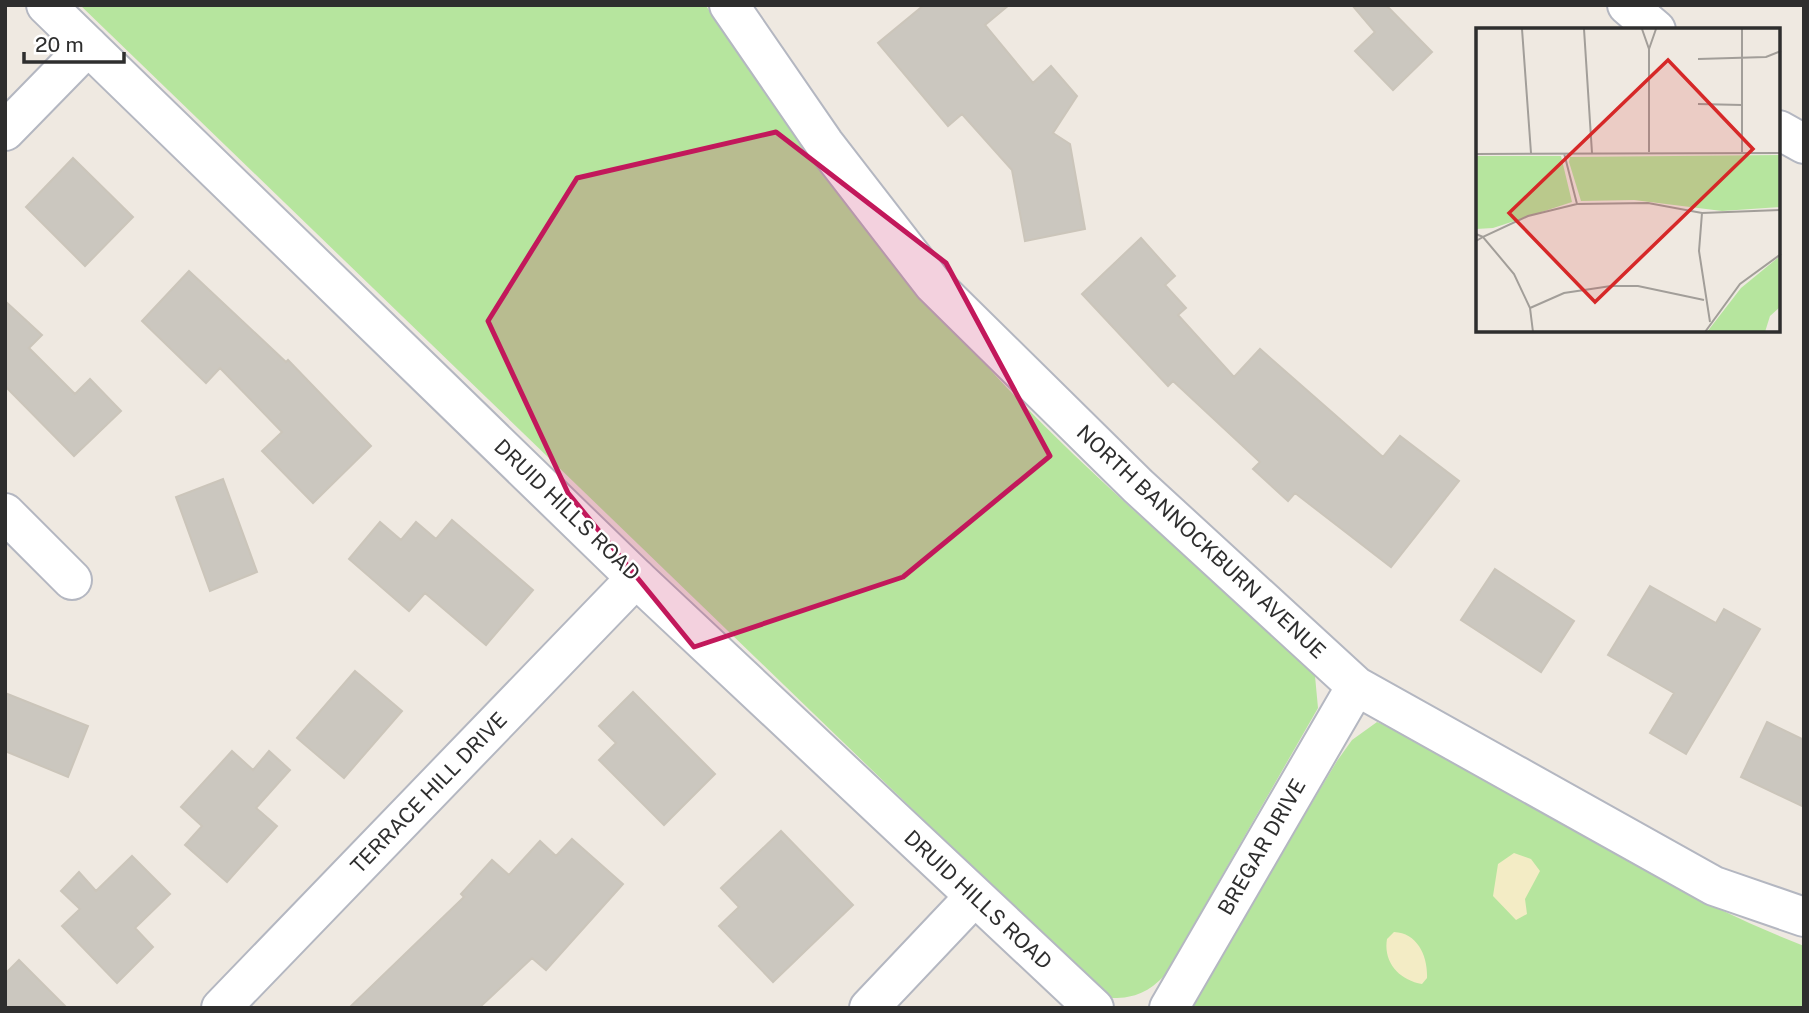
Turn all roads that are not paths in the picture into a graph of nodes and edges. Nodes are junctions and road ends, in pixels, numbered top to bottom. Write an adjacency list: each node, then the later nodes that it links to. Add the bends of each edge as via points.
1 (46, 5): 5 (street, DRUID HILLS ROAD)
2 (729, 5): 12 (street, NORTH BANNOCKBURN AVENUE, via 824,143 933,284 1138,486)
3 (1628, 5): 4 (street)
4 (1654, 28)
5 (88, 46): 6 (street); 10 (street, DRUID HILLS ROAD)
6 (5, 131)
7 (1781, 131): 8 (street)
8 (1804, 144)
9 (5, 513): 11 (street)
10 (636, 578): 13 (street, DRUID HILLS ROAD); 15 (street, TERRACE HILL DRIVE)
11 (72, 580)
12 (1356, 686): 14 (street, NORTH BANNOCKBURN AVENUE, via 1714,886); 18 (street, BREGAR DRIVE)
13 (974, 897): 16 (street); 17 (street, DRUID HILLS ROAD)
14 (1804, 918)
15 (221, 1008)
16 (869, 1008)
17 (1094, 1008)
18 (1169, 1008)

